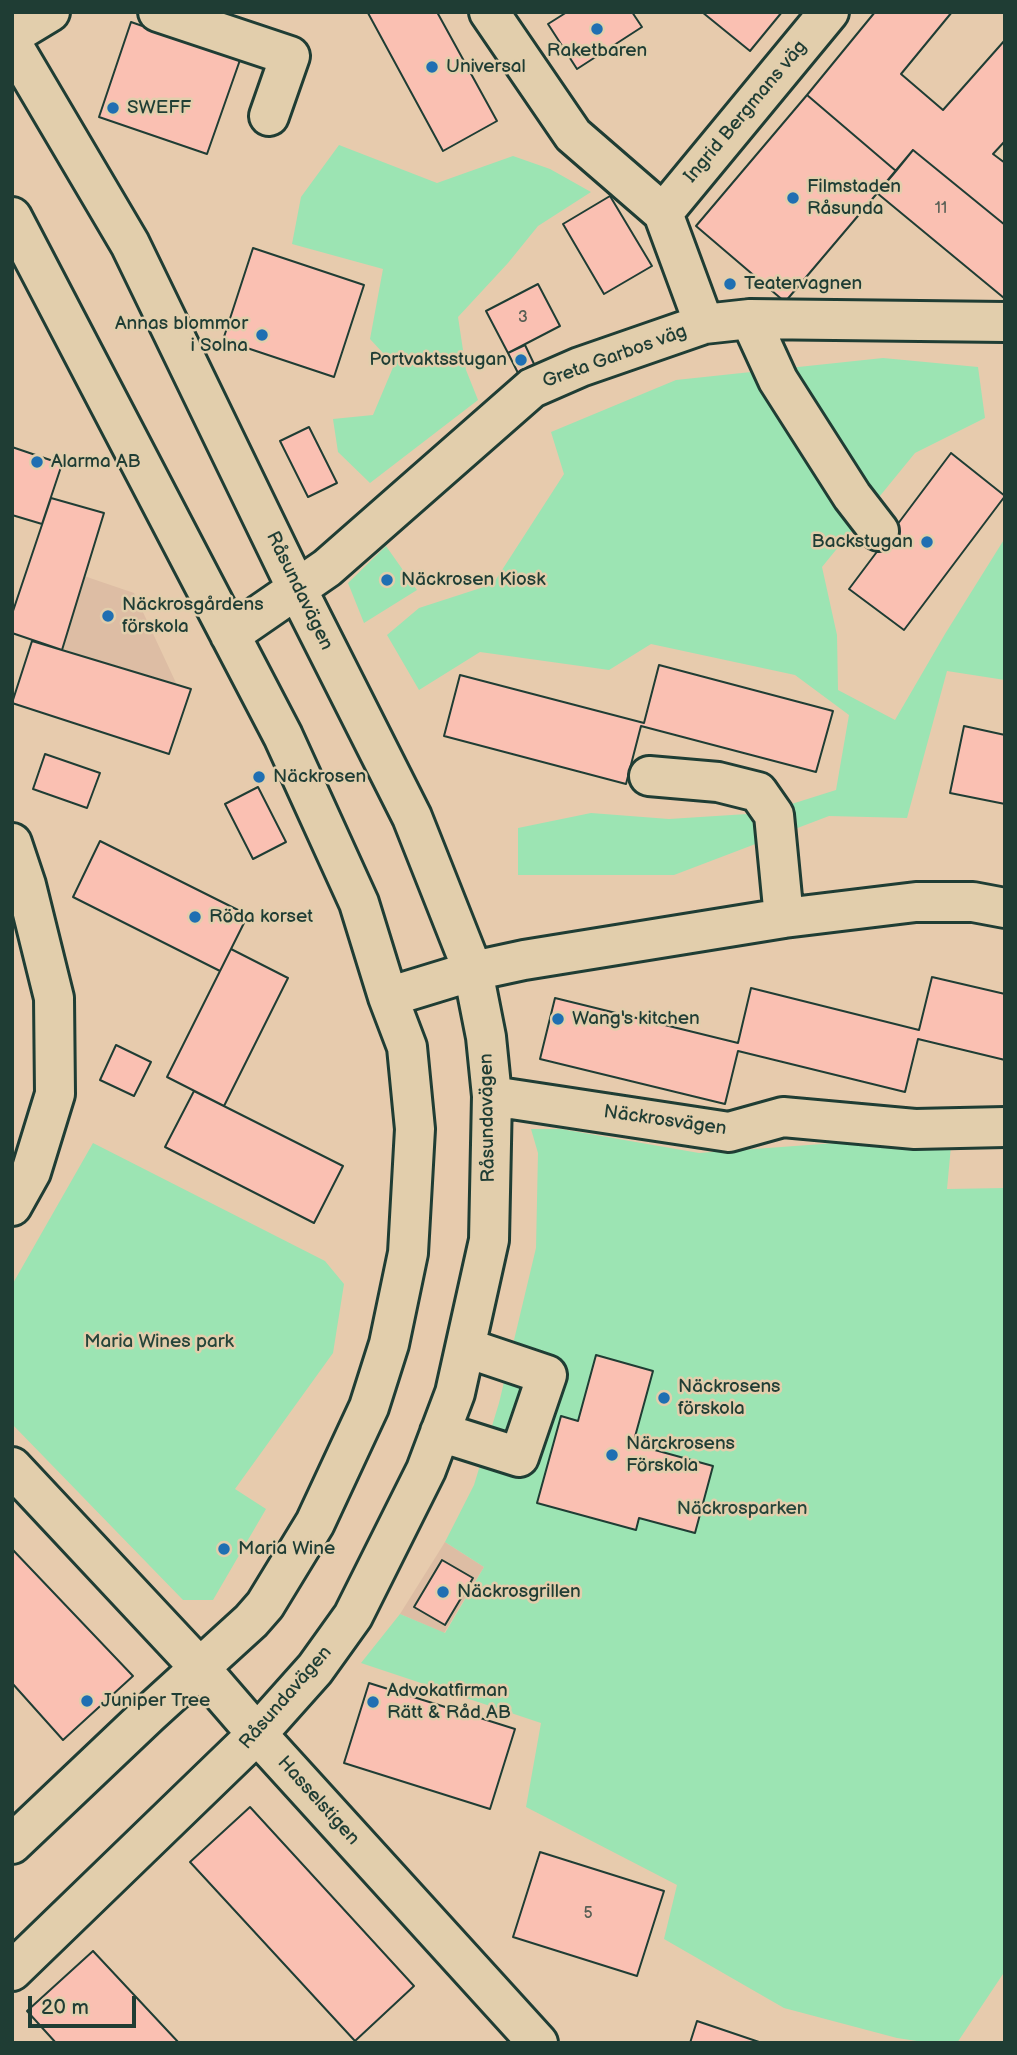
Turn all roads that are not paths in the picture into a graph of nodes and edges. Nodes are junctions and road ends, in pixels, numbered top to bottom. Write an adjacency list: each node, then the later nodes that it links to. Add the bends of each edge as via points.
1 (50, 12): 5 (street)
2 (159, 12): 7 (street, via 290,56)
3 (489, 12): 8 (street, via 573,135)
4 (829, 12): 8 (street, Ingrid Bergmans väg)
5 (12, 35)
6 (12, 44): 14 (street, Råsundavägen, via 130,244)
7 (270, 116)
8 (663, 213): 12 (street)
9 (12, 216): 15 (street)
10 (750, 319): 11 (street, Greta Garbos väg); 12 (street, Greta Garbos väg); 13 (street, via 778,380)
11 (1005, 322)
12 (704, 324): 14 (street, Greta Garbos väg, via 532,388 327,568)
13 (879, 531)
14 (297, 589): 15 (street, Greta Garbos väg); 20 (street, Råsundavägen, via 412,817)
15 (230, 635): 21 (street, via 284,736 359,903)
16 (649, 776): 19 (street, via 718,782 758,792 774,815)
17 (12, 843): 24 (street, via 54,998 55,1094 31,1172)
18 (1005, 908): 19 (street, via 973,902 916,902)
19 (784, 918): 20 (street)
20 (472, 971): 21 (street); 22 (street, Råsundavägen)
21 (388, 997): 28 (street, via 407,1047 415,1129 408,1253 389,1344 369,1407 315,1523 265,1605)
22 (492, 1096): 23 (street, Näckrosvägen, via 729,1132 783,1117 915,1129); 25 (street, Råsundavägen, via 489,1240)
23 (1005, 1127)
24 (12, 1206)
25 (467, 1348): 26 (street, Råsundavägen); 26 (street, via 547,1375 519,1457)
26 (440, 1432): 29 (street, Råsundavägen, via 426,1470 353,1616 315,1669)
27 (12, 1467): 28 (street, Hasselstigen)
28 (200, 1668): 29 (street, Hasselstigen); 30 (street)
29 (257, 1734): 31 (street, Råsundavägen); 32 (street, Hasselstigen)
30 (12, 1844)
31 (12, 1971)
32 (538, 2043)

